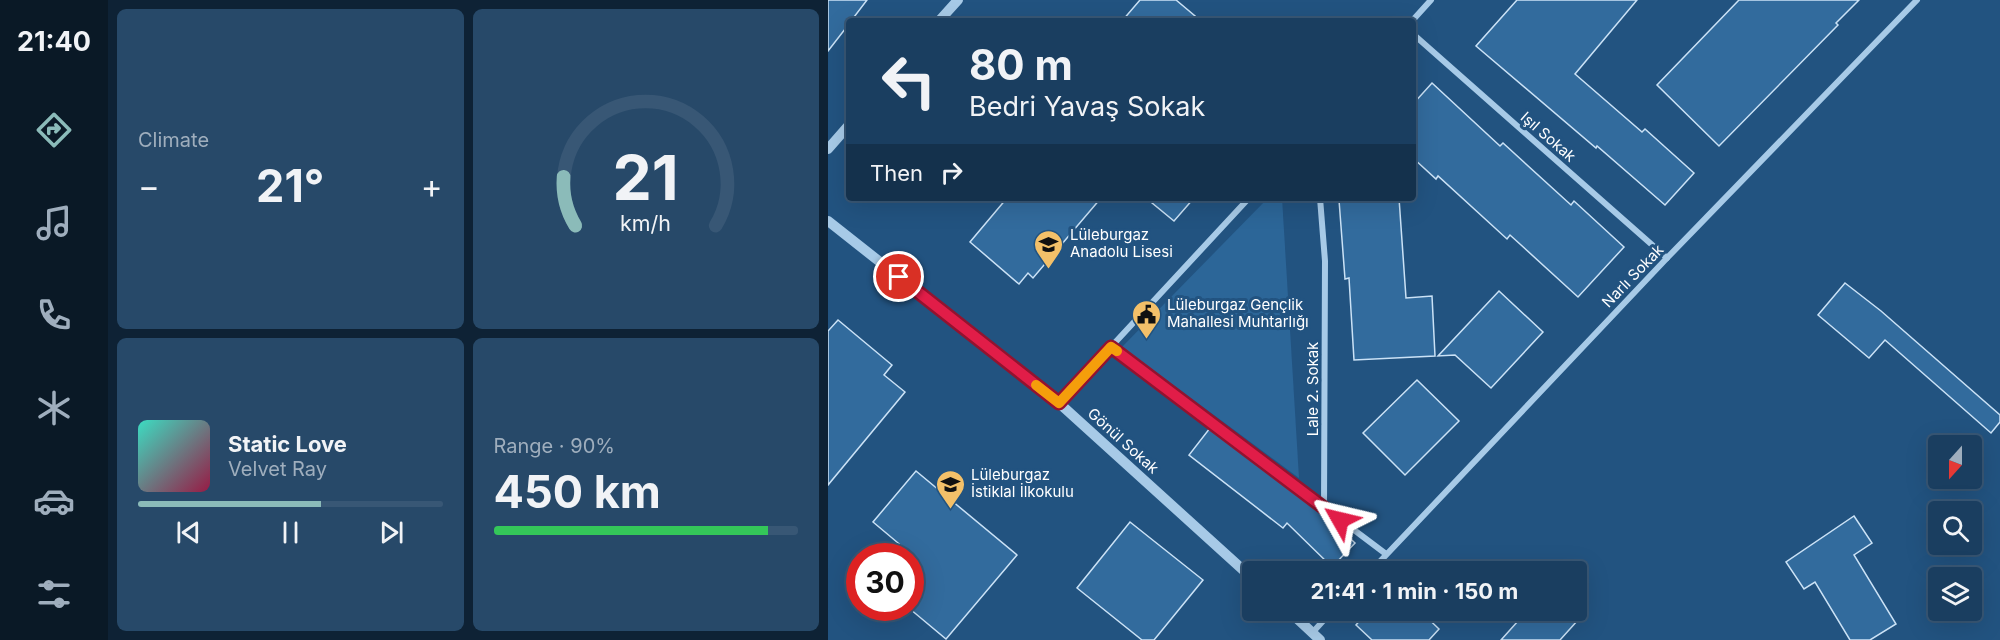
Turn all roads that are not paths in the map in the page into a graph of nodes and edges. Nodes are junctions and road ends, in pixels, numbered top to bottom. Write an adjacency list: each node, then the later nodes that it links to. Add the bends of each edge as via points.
1 (958, 0): 4 (street)
2 (1431, 0): 5 (street)
3 (1917, 0): 12 (street, Narlı Sokak)
4 (942, 18)
5 (1415, 18)
6 (1416, 37): 12 (street, Işıl Sokak)
7 (846, 128): 8 (street)
8 (828, 149)
9 (1246, 201): 13 (street)
10 (1320, 201): 15 (street, Lale 2. Sokak, via 1325,261)
11 (828, 220): 14 (street, Gönül Sokak)
12 (1667, 258): 16 (street, Narlı Sokak)
13 (1111, 347): 14 (street); 15 (street)
14 (1059, 403): 18 (street, Gönül Sokak)
15 (1324, 508): 16 (street)
16 (1386, 554): 17 (street, Narlı Sokak)
17 (1380, 561)
18 (1242, 569)
19 (1300, 621): 21 (street)
20 (1326, 621): 21 (street)
21 (1317, 636)

